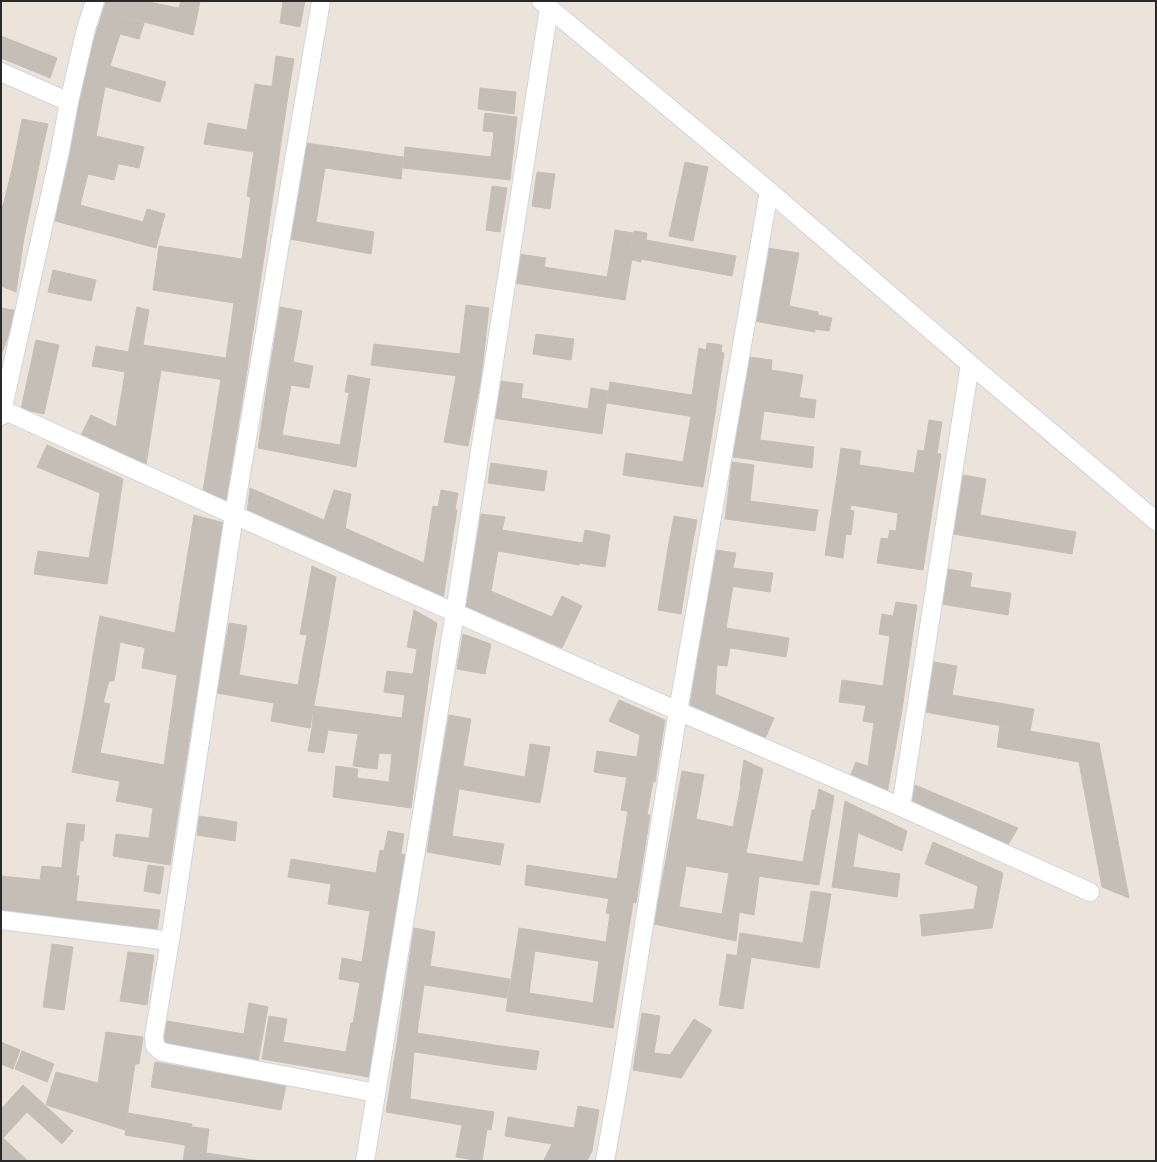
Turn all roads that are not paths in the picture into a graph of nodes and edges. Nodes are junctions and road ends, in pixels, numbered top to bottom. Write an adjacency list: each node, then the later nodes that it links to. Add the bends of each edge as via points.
1 (95, 1): 5 (street)
2 (321, 1): 9 (street)
3 (545, 4): 6 (street); 11 (street)
4 (1, 72): 5 (street)
5 (69, 102): 8 (street)
6 (769, 191): 7 (street); 12 (street)
7 (970, 364): 10 (street); 13 (street)
8 (1, 412): 9 (street)
9 (234, 515): 11 (street); 16 (street)
10 (1156, 521)
11 (455, 612): 12 (street); 17 (street)
12 (678, 712): 13 (street); 19 (street)
13 (901, 807): 14 (street)
14 (1090, 892)
15 (1, 920): 16 (street)
16 (170, 941): 17 (street, via 154,1036 155,1046 162,1052)
17 (376, 1093): 18 (street)
18 (365, 1161)
19 (605, 1161)

